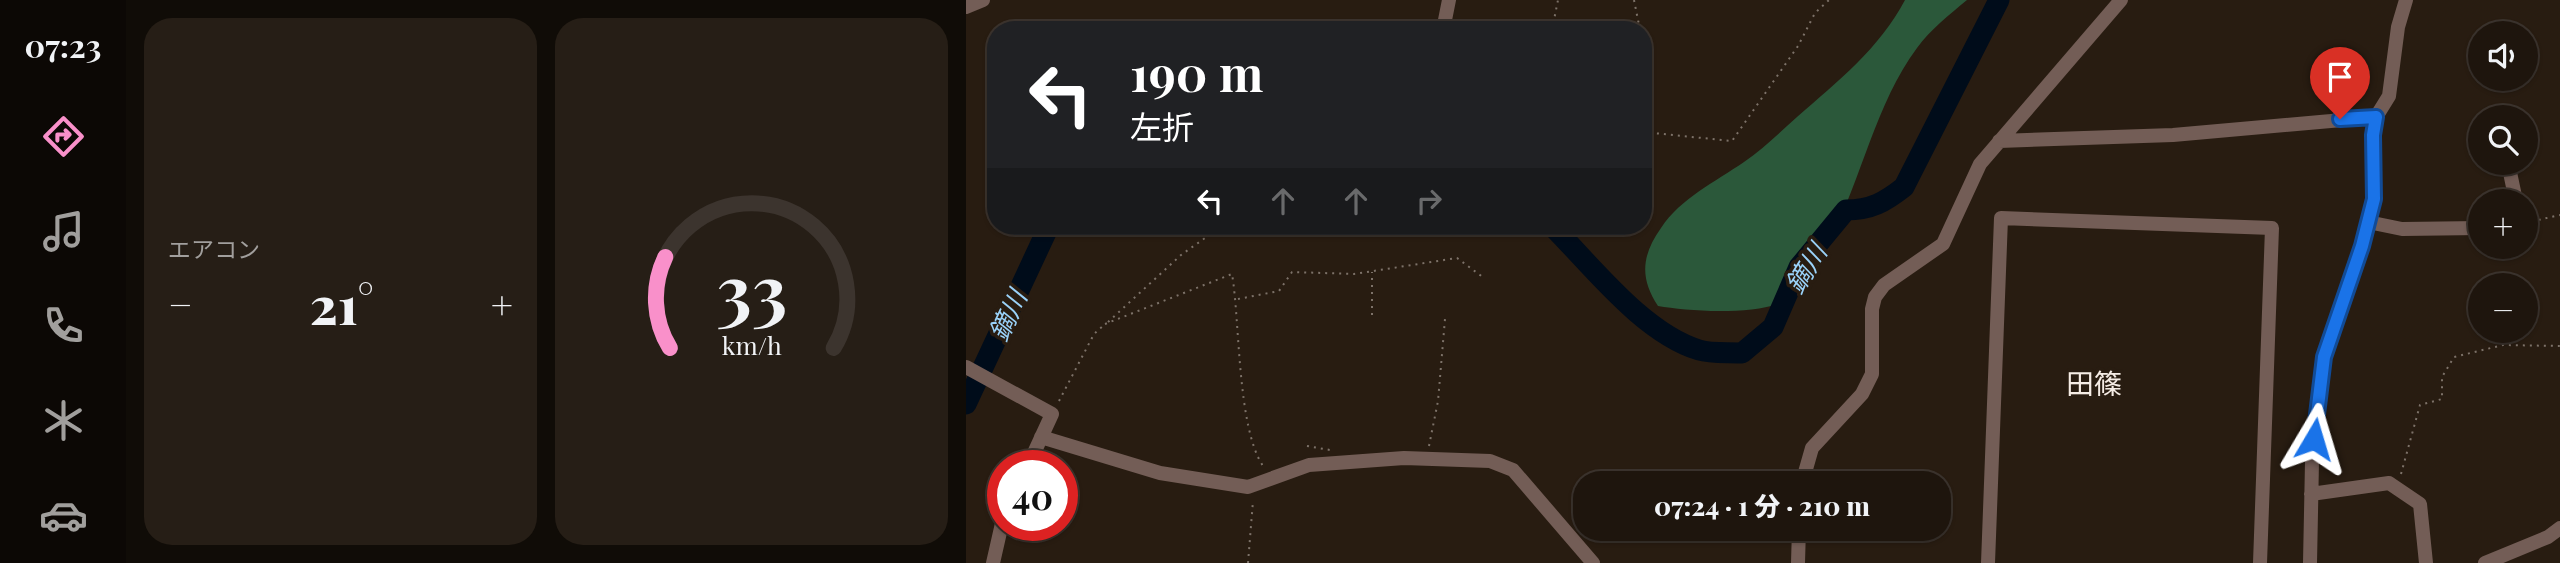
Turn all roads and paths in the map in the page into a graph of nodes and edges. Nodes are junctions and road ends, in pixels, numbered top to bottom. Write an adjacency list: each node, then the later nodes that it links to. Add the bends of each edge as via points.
1 (1449, 0): 7 (street)
2 (1558, 0): 8 (path)
3 (1634, 0): 9 (path)
4 (1829, 0): 11 (path, via 1815,13 1798,46 1732,141)
5 (2121, 0): 12 (street)
6 (2406, 0): 10 (street, via 2389,96)
7 (1445, 21)
8 (1554, 21)
9 (1638, 21)
10 (2376, 117): 12 (street, via 2173,135); 15 (street, via 2374,199)
11 (1652, 133)
12 (1999, 141): 30 (street, via 1980,164 1943,244 1884,285 1875,297 1872,373 1861,394 1812,448)
13 (2560, 215): 14 (path)
14 (2538, 220)
15 (2368, 222): 16 (street, via 2402,229); 34 (street, via 2324,357)
16 (2468, 228)
17 (1209, 235): 23 (path)
18 (1372, 271): 19 (path, via 1457,258); 20 (path, via 1292,272 1279,291); 21 (path)
19 (1484, 278)
20 (1237, 299): 23 (path, via 1233,274); 31 (path, via 1236,329 1253,440 1262,466)
21 (1372, 315)
22 (1446, 318): 28 (path, via 1438,401 1430,445)
23 (1105, 324): 26 (path, via 1094,334)
24 (2560, 346): 33 (path, via 2503,345 2454,357 2442,377 2442,399 2420,405)
25 (966, 367): 26 (street)
26 (1050, 413): 27 (street)
27 (1041, 437): 29 (street); 32 (street, via 1160,473)
28 (1423, 449)
29 (1035, 450)
30 (1805, 471)
31 (1278, 477): 32 (street); 40 (street, via 1309,465 1404,458 1497,463 1513,470)
32 (1248, 487): 39 (path, via 1253,501)
33 (2398, 490): 34 (street, via 2389,484); 45 (street, via 2420,503)
34 (2311, 494): 44 (street)
35 (2560, 528): 46 (street)
36 (998, 541): 38 (street)
37 (1799, 541): 41 (street)
38 (993, 563)
39 (1248, 563)
40 (1592, 563)
41 (1798, 563)
42 (1988, 563): 43 (street, via 2001,218 2272,228)
43 (2260, 563)
44 (2311, 563)
45 (2426, 563)
46 (2485, 563)

